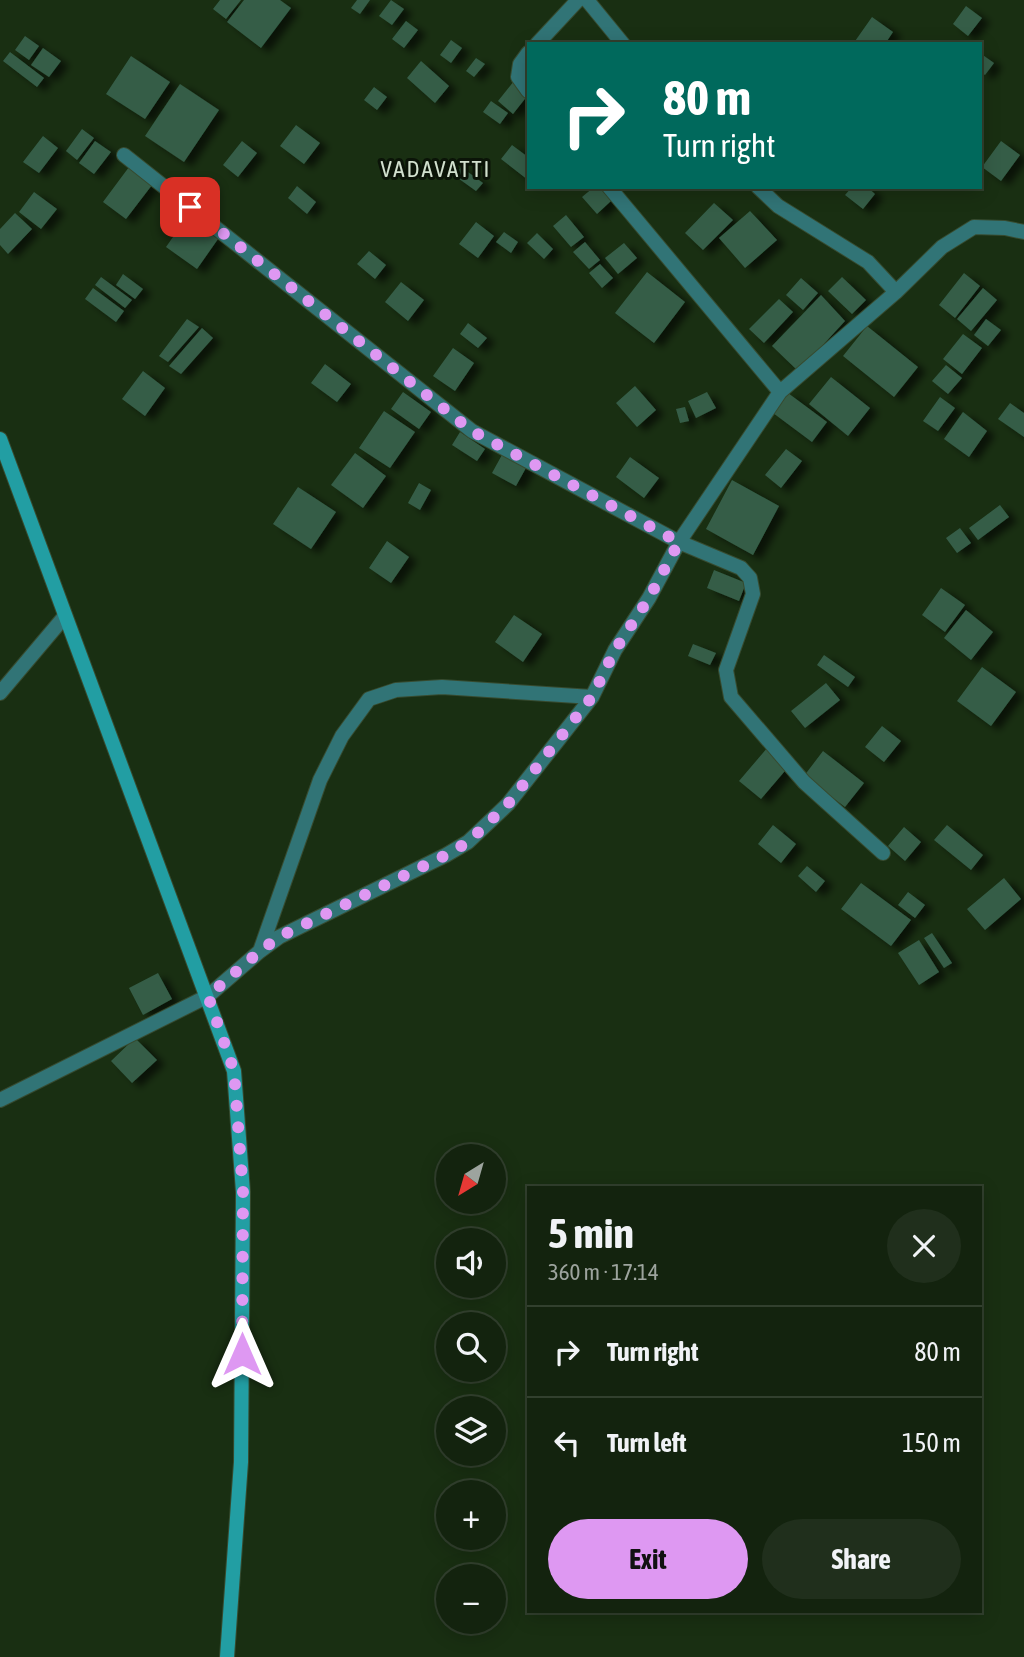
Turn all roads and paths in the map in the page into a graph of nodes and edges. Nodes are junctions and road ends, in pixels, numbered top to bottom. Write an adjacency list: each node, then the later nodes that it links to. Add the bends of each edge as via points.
1 (578, 0): 3 (street)
2 (587, 0): 4 (street)
3 (539, 42)
4 (621, 42)
5 (527, 54): 6 (street, via 518,71)
6 (527, 90)
7 (124, 155): 14 (street, via 472,431)
8 (611, 189): 12 (street)
9 (760, 189): 11 (street, via 778,206 868,262)
10 (1024, 232): 11 (street, via 974,228 942,247)
11 (896, 292): 12 (street)
12 (780, 392): 14 (street)
13 (0, 439): 15 (street)
14 (679, 542): 17 (street); 18 (street, via 741,568 750,579 753,594 726,670 731,697 804,782)
15 (65, 617): 16 (street); 20 (street)
16 (0, 693)
17 (592, 697): 19 (street, via 508,804 468,842 279,937); 19 (street, via 442,687 396,690 369,699 342,736 320,780)
18 (883, 853)
19 (260, 951): 20 (street)
20 (208, 996): 21 (street); 22 (street, via 234,1071 243,1192 241,1462)
21 (0, 1100)
22 (227, 1657)

